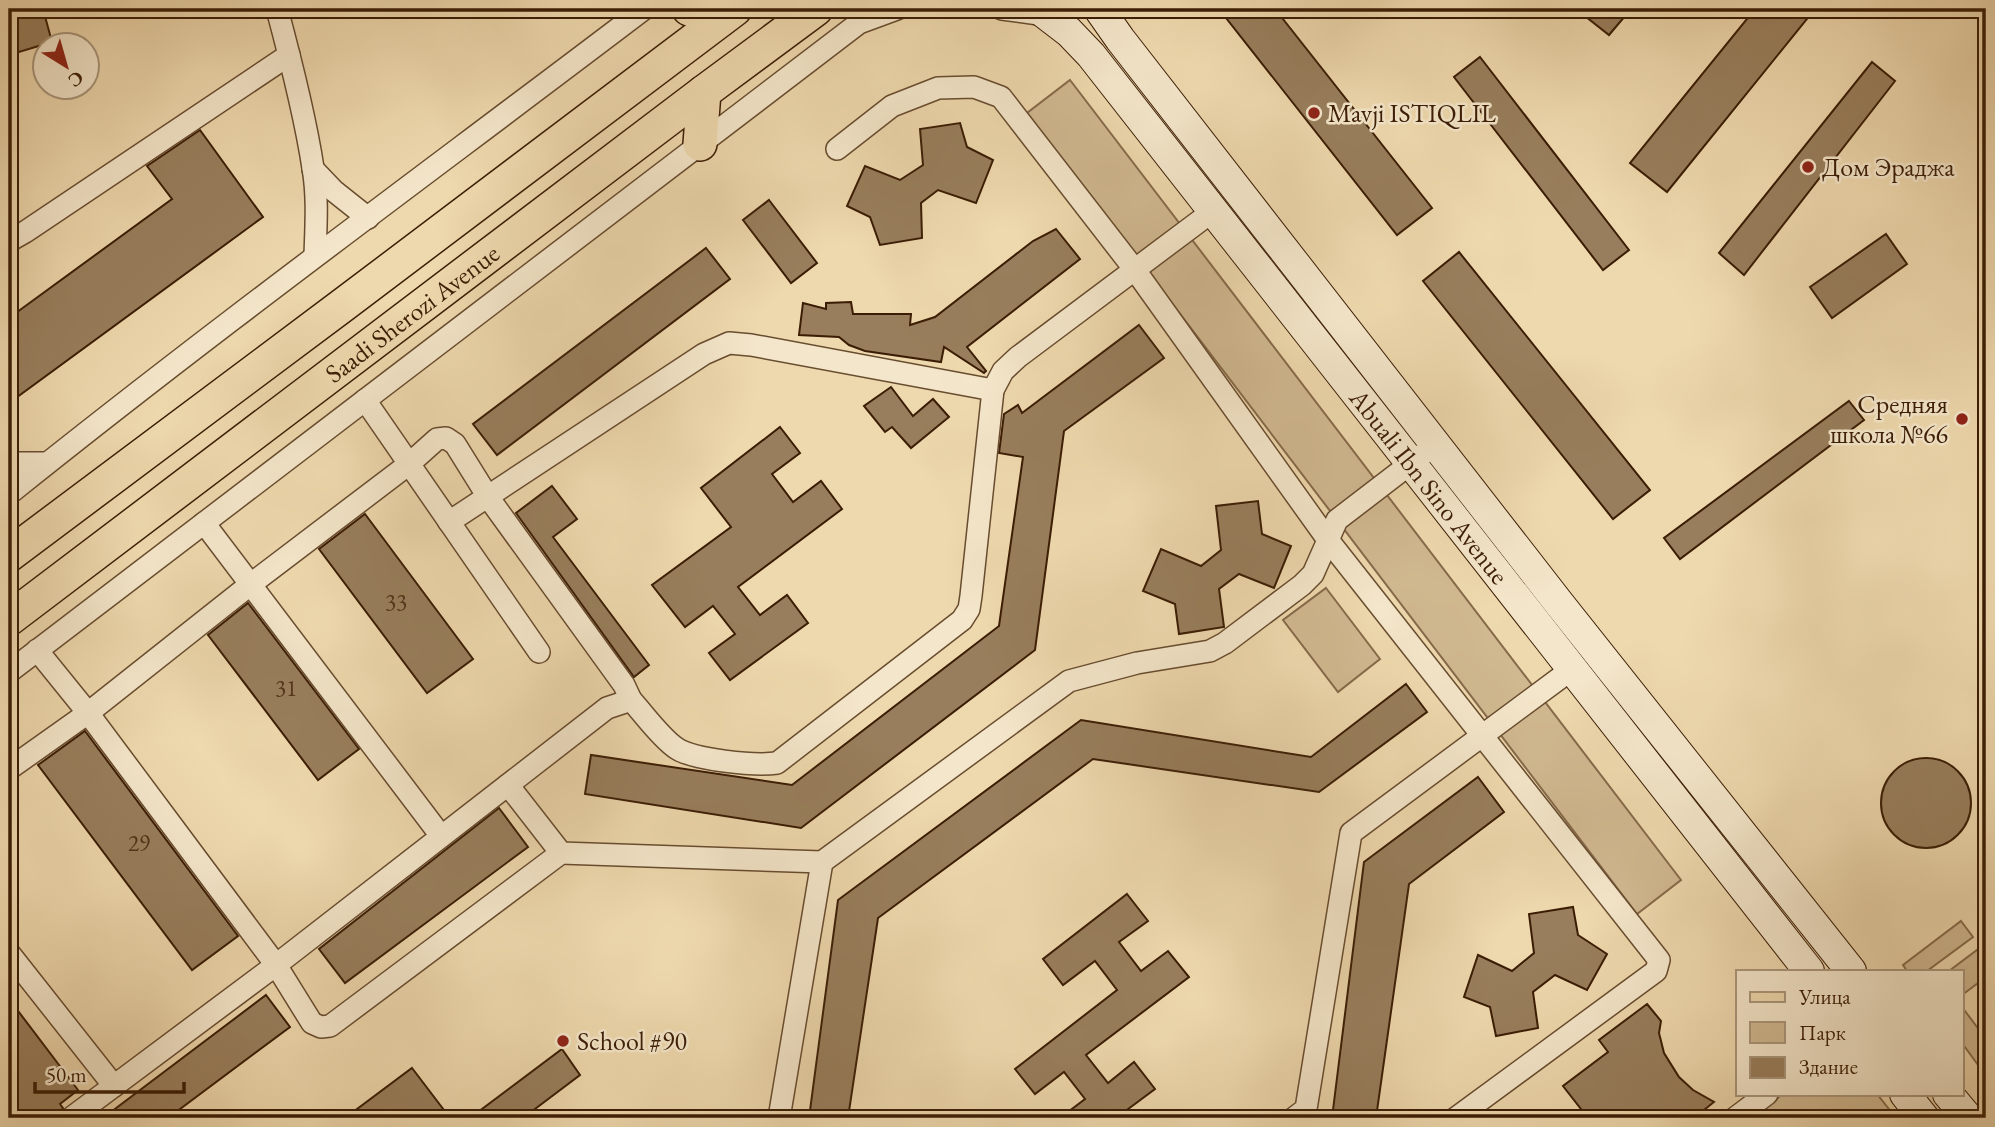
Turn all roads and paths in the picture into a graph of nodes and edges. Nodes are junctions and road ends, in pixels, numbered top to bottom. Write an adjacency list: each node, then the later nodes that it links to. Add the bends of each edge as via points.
1 (277, 9): 12 (street)
2 (644, 9): 18 (street)
3 (689, 9): 10 (main road)
4 (816, 9): 13 (main road, Saadi Sherozi Avenue)
5 (897, 9): 14 (street, via 859,23)
6 (1002, 9): 9 (street)
7 (1099, 9): 11 (main road, Abuali Ibn Sino Avenue)
8 (1115, 9): 11 (street)
9 (1043, 12): 17 (main road, Abuali Ibn Sino Avenue, via 1091,55)
10 (727, 14): 34 (main road, Saadi Sherozi Avenue)
11 (1122, 41): 24 (main road, Abuali Ibn Sino Avenue)
12 (289, 55): 16 (street); 19 (street)
13 (704, 92): 14 (main road); 36 (main road, Saadi Sherozi Avenue)
14 (700, 144): 23 (street)
15 (837, 149): 21 (street, via 892,106 938,88 974,87 1001,97)
16 (313, 169): 18 (street); 20 (street)
17 (1213, 211): 21 (street); 27 (main road, Abuali Ibn Sino Avenue)
18 (368, 218): 20 (street)
19 (9, 241)
20 (315, 255): 25 (street)
21 (1135, 270): 22 (street, via 1018,358 1003,371); 33 (street)
22 (993, 390): 30 (street, via 729,342); 41 (street, via 971,596 962,620 776,764 684,753)
23 (365, 400): 26 (street); 32 (street)
24 (1436, 444): 27 (street); 52 (main road, Abuali Ibn Sino Avenue)
25 (47, 463): 28 (street); 29 (street)
26 (409, 464): 30 (street, via 437,439 446,438 455,444); 31 (street); 35 (street)
27 (1411, 464): 33 (street, via 1337,520); 39 (main road, Abuali Ibn Sino Avenue)
28 (9, 465)
29 (9, 494)
30 (488, 497): 31 (street); 41 (street)
31 (449, 522): 38 (street)
32 (204, 523): 35 (street); 37 (street)
33 (1328, 540): 43 (street); 48 (street, via 1313,574 1225,643 1210,651 1069,681)
34 (9, 555)
35 (251, 584): 42 (street); 46 (street)
36 (9, 619)
37 (37, 650): 40 (street); 42 (street)
38 (538, 652)
39 (1572, 668): 43 (street); 51 (main road, Abuali Ibn Sino Avenue)
40 (9, 672)
41 (632, 700): 45 (street, via 607,708)
42 (88, 713): 44 (street); 50 (street)
43 (1483, 735): 59 (street, via 1351,832 1306,1109); 60 (street, via 1659,960 1656,971)
44 (9, 769)
45 (509, 785): 46 (street); 47 (street)
46 (441, 836): 50 (street)
47 (561, 853): 48 (street); 50 (street, via 330,1026 312,1023)
48 (822, 862): 58 (street)
49 (9, 953): 53 (street)
50 (276, 965): 53 (street)
51 (1808, 970)
52 (1850, 970)
53 (114, 1086): 57 (street)
54 (1764, 1096): 61 (street)
55 (1907, 1096): 62 (main road)
56 (1950, 1096): 63 (main road)
57 (71, 1118)
58 (779, 1118)
59 (1294, 1118)
60 (1456, 1118)
61 (1735, 1118)
62 (1924, 1118)
63 (1968, 1118)

